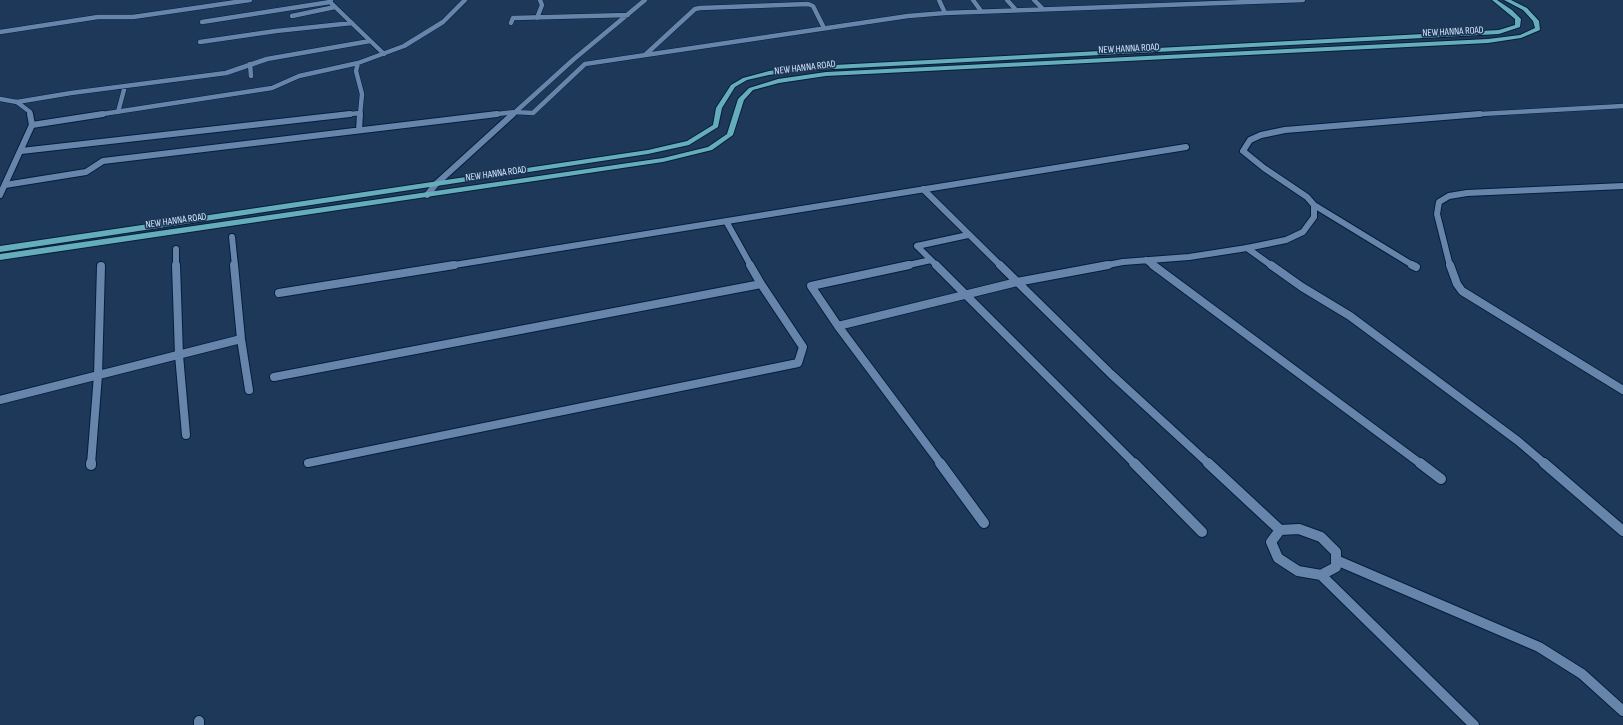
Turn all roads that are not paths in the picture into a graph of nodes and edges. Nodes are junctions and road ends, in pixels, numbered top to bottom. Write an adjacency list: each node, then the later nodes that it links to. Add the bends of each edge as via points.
1 (250, 0): 35 (street, via 133,17 98,17)
2 (465, 0): 38 (street, via 442,22 404,46)
3 (540, 0): 30 (street, via 542,5)
4 (645, 0): 28 (street)
5 (939, 0): 26 (street)
6 (973, 0): 25 (street)
7 (1007, 0): 24 (street)
8 (1034, 0): 23 (street)
9 (1131, 0): 20 (street)
10 (1161, 0): 19 (street)
11 (1188, 0): 18 (street)
12 (1303, 0): 17 (street)
13 (1494, 0): 54 (main road, NEW HANNA ROAD, via 1518,19 1518,26 1499,32 796,69 769,73 745,79 733,86 719,108 716,126 689,143 648,152)
14 (1507, 0): 59 (main road, NEW HANNA ROAD, via 1525,9 1536,21 1538,29 1521,36 1488,40 826,74 778,80 751,88 741,99 730,135 710,148 663,160)
15 (331, 1): 21 (street); 27 (street)
16 (1215, 1): 17 (street); 18 (street)
17 (1256, 1)
18 (1193, 4): 19 (street)
19 (1168, 5): 20 (street)
20 (1137, 6): 23 (street)
21 (335, 7): 29 (street); 32 (street)
22 (250, 9): 27 (street)
23 (1043, 9): 24 (street)
24 (1016, 10): 25 (street)
25 (981, 11): 26 (street)
26 (945, 13): 34 (street)
27 (253, 14): 31 (street)
28 (628, 15): 30 (street); 48 (street)
29 (292, 16)
30 (537, 18): 33 (street, via 513,18)
31 (202, 22)
32 (352, 23): 36 (street); 37 (street)
33 (510, 23)
34 (824, 28): 39 (street); 39 (street, via 812,6 808,4 700,8 695,9)
35 (0, 32)
36 (370, 41): 38 (street); 41 (street)
37 (200, 42)
38 (384, 54): 40 (street)
39 (645, 55): 48 (street, via 585,64 533,113)
40 (358, 63): 47 (street, via 299,76 257,92); 49 (street, via 356,71 362,94)
41 (250, 64): 42 (street); 43 (street, via 226,73)
42 (251, 76)
43 (125, 86): 45 (street); 47 (street)
44 (0, 99): 45 (street)
45 (17, 102): 50 (street, via 30,112)
46 (1623, 106): 60 (street, via 1286,130 1250,140 1243,151 1307,196)
47 (118, 112): 50 (street)
48 (515, 112): 51 (street); 54 (street)
49 (360, 113): 51 (street); 53 (street)
50 (32, 125): 53 (street)
51 (359, 130): 55 (street, via 103,161 86,172)
52 (1186, 146): 57 (street)
53 (21, 151): 55 (street)
54 (436, 184): 59 (street); 65 (main road, NEW HANNA ROAD)
55 (5, 185): 58 (street)
56 (1623, 186): 82 (street, via 1455,195 1440,202 1437,214 1447,257 1462,291)
57 (923, 189): 61 (street); 62 (street)
58 (0, 195)
59 (427, 195): 67 (main road, NEW HANNA ROAD)
60 (1314, 205): 64 (street, via 1314,217 1303,232 1286,240); 71 (street)
61 (726, 221): 73 (street); 74 (street)
62 (968, 235): 68 (street, via 917,246); 72 (street)
63 (232, 237): 77 (street)
64 (1248, 248): 69 (street, via 1189,257); 90 (street, via 1302,287 1350,316 1518,440)
65 (0, 249)
66 (176, 249): 78 (street)
67 (0, 257)
68 (931, 260): 75 (street); 76 (street, via 811,286)
69 (1146, 260): 72 (street); 87 (street)
70 (101, 266): 79 (street)
71 (1416, 268)
72 (1017, 282): 75 (street); 89 (street, via 1111,374)
73 (761, 284): 80 (street); 85 (street, via 803,347 798,362)
74 (279, 293)
75 (965, 295): 76 (street); 91 (street)
76 (838, 326): 88 (street)
77 (241, 339): 78 (street); 81 (street)
78 (179, 355): 79 (street); 84 (street)
79 (98, 375): 83 (street); 86 (street)
80 (274, 377)
81 (249, 390)
82 (1623, 390)
83 (0, 400)
84 (186, 435)
85 (308, 463)
86 (91, 465)
87 (1441, 479)
88 (984, 523)
89 (1280, 530): 92 (street, via 1299,528 1321,537 1336,552); 93 (street, via 1271,542 1278,558 1298,571)
90 (1623, 531)
91 (1202, 532)
92 (1336, 560): 93 (street, via 1336,567); 94 (street, via 1539,647 1582,674)
93 (1321, 575): 95 (street)
94 (1623, 712)
95 (1474, 725)

